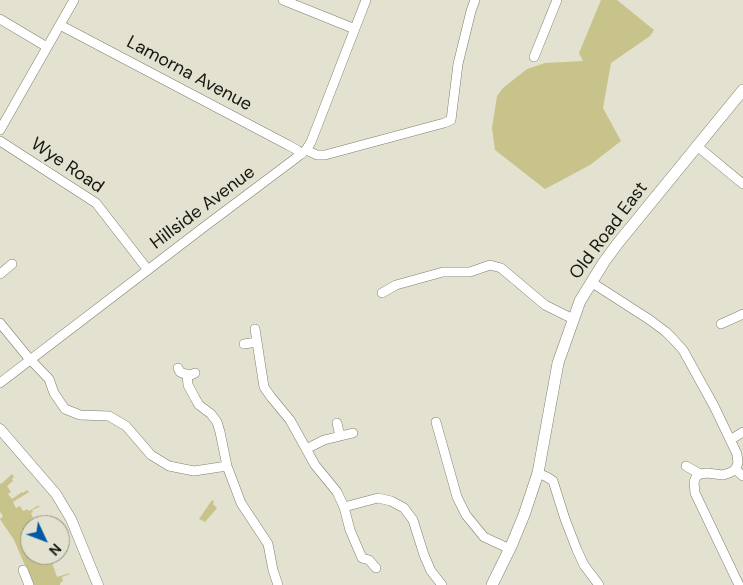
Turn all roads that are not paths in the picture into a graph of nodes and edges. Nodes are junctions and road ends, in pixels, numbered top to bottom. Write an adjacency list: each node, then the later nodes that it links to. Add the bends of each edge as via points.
1 (74, 0): 7 (street)
2 (283, 0): 8 (street)
3 (366, 0): 8 (street)
4 (475, 0): 15 (street, via 458,64 450,121 325,155)
5 (557, 0): 10 (street)
6 (0, 19): 9 (street)
7 (60, 25): 9 (street); 15 (street, Lamorna Avenue)
8 (355, 30): 15 (street)
9 (47, 47): 12 (street)
10 (534, 57)
11 (743, 90): 14 (main road, Old Road East)
12 (0, 130)
13 (0, 141): 18 (street, Wye Road, via 96,203)
14 (697, 146): 16 (street); 20 (main road, Old Road East, via 618,243)
15 (304, 152): 18 (street, Hillside Avenue)
16 (743, 184)
17 (12, 264): 19 (street)
18 (148, 270): 29 (street, Hillside Avenue)
19 (0, 274)
20 (591, 282): 23 (main road, Old Road East); 38 (street, via 658,326 684,350)
21 (382, 293): 23 (street, via 396,285 444,272 470,272 490,265 501,268 545,305)
22 (743, 314): 25 (street)
23 (573, 319): 43 (main road, Old Road East, via 558,363)
24 (0, 323): 29 (street)
25 (721, 324)
26 (255, 329): 27 (street)
27 (257, 342): 28 (street); 39 (street, via 264,388 289,418)
28 (244, 344)
29 (31, 359): 31 (street, Hillside Avenue); 40 (street, via 49,379 65,409 80,415 109,416 126,426 151,455 169,466 194,471)
30 (178, 368): 40 (street, via 180,372 191,374 188,385 199,405 217,423)
31 (0, 383)
32 (436, 422): 47 (street, via 466,515 484,536)
33 (337, 423): 37 (street)
34 (0, 429): 51 (street, via 56,494 72,519)
35 (743, 432): 38 (street)
36 (353, 433): 37 (street)
37 (340, 436): 39 (street)
38 (730, 440): 42 (street, via 738,459)
39 (306, 449): 46 (street, via 314,465 336,490)
40 (227, 466): 52 (street, via 241,503 268,544)
41 (686, 466): 44 (street)
42 (735, 469): 44 (street, via 726,474); 45 (street)
43 (538, 473): 47 (main road, Old Road East); 55 (street, via 554,481 577,550)
44 (700, 474): 56 (street, via 694,482 695,493)
45 (743, 476)
46 (344, 507): 48 (street, via 362,558); 53 (street, via 378,498 404,508 413,520 431,571)
47 (510, 549): 54 (main road, Old Road East)
48 (376, 568)
49 (23, 570): 50 (street)
50 (29, 585)
51 (98, 585)
52 (278, 585)
53 (442, 585)
54 (492, 585)
55 (599, 585)
56 (739, 585)

